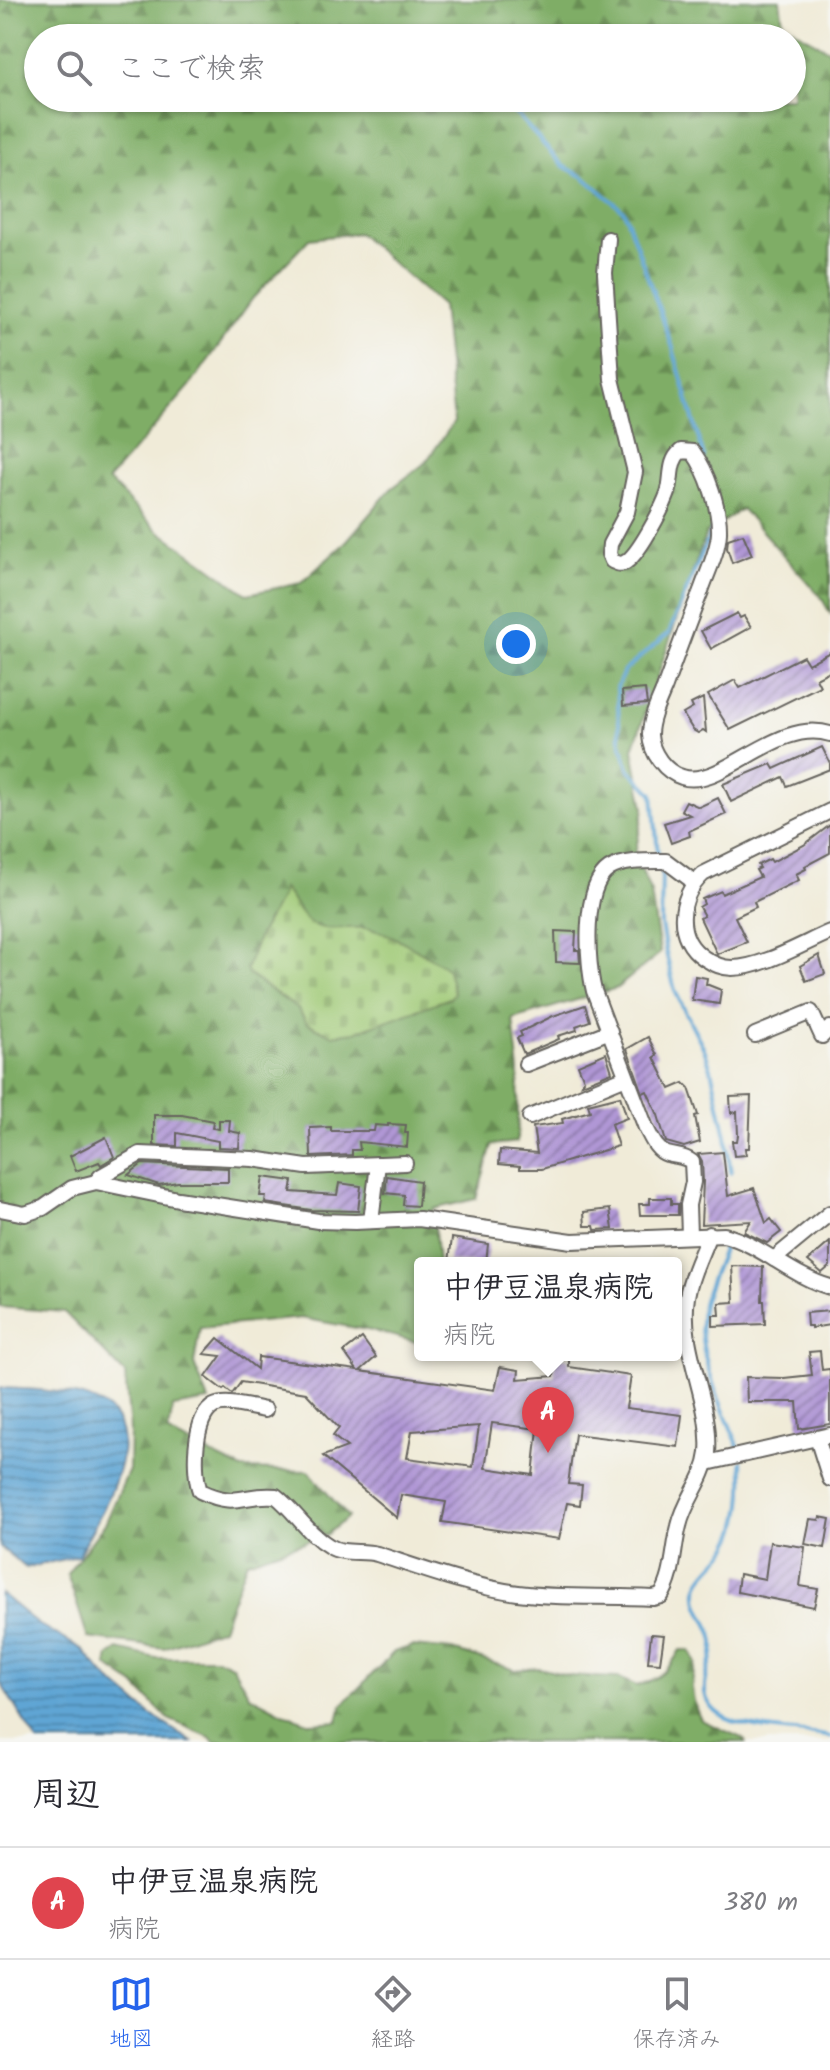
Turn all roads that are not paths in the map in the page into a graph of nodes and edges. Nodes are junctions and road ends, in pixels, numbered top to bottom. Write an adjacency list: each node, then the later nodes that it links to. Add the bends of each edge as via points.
1 (608, 239): 2 (street, via 612,379 635,472 627,512 609,554 619,564 637,549 664,503 673,459 681,451 693,452 698,460 719,530 652,724 650,736 658,758 680,777 697,778 791,734 812,729)
2 (830, 734)
3 (830, 811): 4 (street)
4 (694, 882): 5 (street, via 683,906 686,938 714,965 753,965); 7 (street, via 675,866 658,861 614,867 594,886 590,977)
5 (830, 932)
6 (830, 1028): 8 (street, via 822,1036 811,1012)
7 (610, 1031): 9 (street); 10 (street)
8 (755, 1035)
9 (526, 1064)
10 (626, 1077): 11 (street); 19 (street, via 655,1144 665,1154 692,1162)
11 (530, 1117)
12 (405, 1163): 13 (street)
13 (378, 1164): 14 (street, via 306,1167 140,1154); 17 (street)
14 (96, 1182): 15 (street, via 72,1188 25,1214); 17 (street, via 274,1215)
15 (0, 1209)
16 (830, 1213): 20 (street)
17 (371, 1221): 19 (street, via 419,1219 572,1241)
18 (709, 1234): 19 (street); 20 (street, via 739,1239); 24 (street, via 687,1294 686,1313 707,1431)
19 (689, 1235)
20 (774, 1259): 21 (street)
21 (830, 1287)
22 (265, 1410): 24 (street, via 226,1404 202,1418 196,1479 200,1491 230,1502 276,1496 331,1548 370,1552 445,1577 522,1594 661,1596 682,1513)
23 (823, 1436): 24 (street); 25 (street)
24 (707, 1463)
25 (830, 1479)

